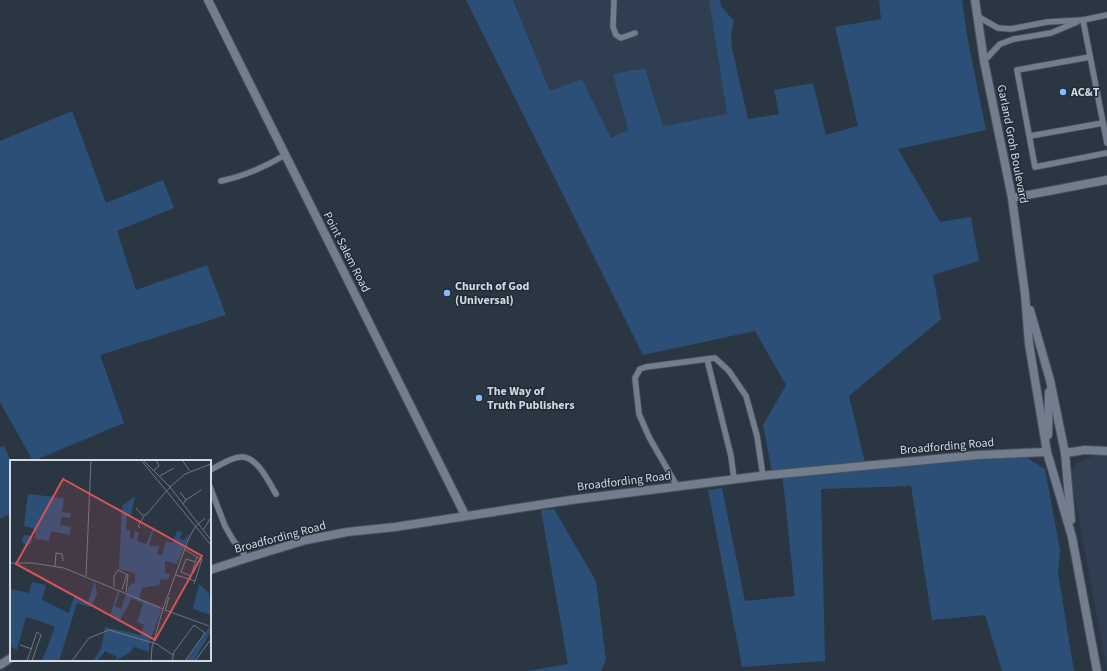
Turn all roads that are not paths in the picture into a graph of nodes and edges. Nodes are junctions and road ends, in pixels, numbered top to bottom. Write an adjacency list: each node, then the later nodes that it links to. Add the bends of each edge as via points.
1 (208, 0): 14 (street, Point Salem Road)
2 (614, 0): 7 (lane, via 613,23 616,35 621,38)
3 (975, 0): 5 (street, Garland Groh Boulevard)
4 (1107, 15): 6 (lane)
5 (977, 16): 6 (lane, via 998,28 1011,29 1047,22); 9 (street, Garland Groh Boulevard)
6 (1082, 20): 8 (lane); 9 (lane, via 1051,33 1000,44)
7 (635, 33)
8 (1090, 57): 10 (lane); 11 (lane, via 1017,70)
9 (984, 61): 17 (street, Garland Groh Boulevard)
10 (1103, 123): 11 (lane); 12 (lane)
11 (1030, 136): 13 (lane, via 1035,167)
12 (1107, 143)
13 (1107, 153)
14 (285, 155): 16 (lane, via 240,177); 31 (street, Point Salem Road)
15 (1107, 180): 17 (street)
16 (221, 181)
17 (1012, 198): 18 (street, Garland Groh Boulevard)
18 (1025, 294): 20 (street, Garland Groh Boulevard); 22 (street, Garland Groh Boulevard, via 1029,344)
19 (707, 358): 25 (lane, via 715,358 720,362 746,396 757,436); 26 (lane, via 731,456); 27 (lane, via 646,367 640,369 635,378 639,414)
20 (1050, 380): 22 (street); 23 (street, Garland Groh Boulevard)
21 (1107, 451): 23 (street, via 1085,450)
22 (1048, 452): 25 (street, Broadfording Road, via 978,455); 30 (street); 32 (street, Garland Groh Boulevard)
23 (1065, 453): 30 (street, Garland Groh Boulevard)
24 (211, 469): 29 (lane, via 233,458 249,458)
25 (763, 476): 26 (street, Broadfording Road)
26 (734, 479): 27 (street, Broadfording Road)
27 (677, 486): 31 (street, Broadfording Road)
28 (211, 489): 33 (lane, via 228,531)
29 (276, 494)
30 (1069, 501): 32 (street, Garland Groh Boulevard)
31 (466, 515): 33 (street, Broadfording Road, via 306,540)
32 (1072, 537): 37 (street, Garland Groh Boulevard)
33 (247, 558): 34 (street, Broadfording Road)
34 (211, 570)
35 (10, 659): 36 (street)
36 (0, 665)
37 (1097, 671)

